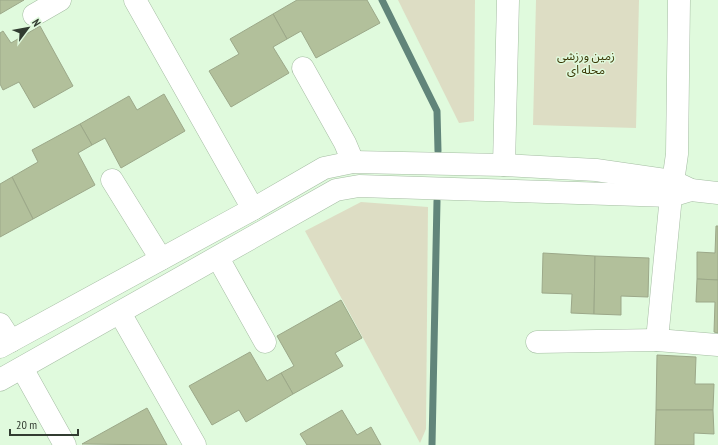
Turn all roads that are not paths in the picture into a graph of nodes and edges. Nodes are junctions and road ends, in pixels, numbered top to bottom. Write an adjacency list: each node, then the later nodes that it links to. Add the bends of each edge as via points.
1 (60, 0): 5 (street)
2 (134, 0): 12 (street)
3 (508, 0): 8 (street)
4 (679, 0): 10 (street)
5 (34, 15)
6 (303, 68): 7 (street)
7 (353, 162): 8 (street); 12 (street, via 324,168)
8 (504, 165): 10 (street, via 596,170)
9 (112, 180): 14 (street)
10 (678, 189): 11 (street); 13 (street, via 359,186 336,190); 17 (street)
11 (718, 193)
12 (252, 209): 14 (street)
13 (218, 258): 15 (street); 18 (street)
14 (161, 259): 16 (street)
15 (120, 313): 21 (street); 24 (street)
16 (4, 337)
17 (657, 340): 19 (street); 20 (street)
18 (264, 342)
19 (538, 342)
20 (718, 345)
21 (22, 368): 22 (street); 23 (street)
22 (0, 380)
23 (65, 445)
24 (195, 445)

